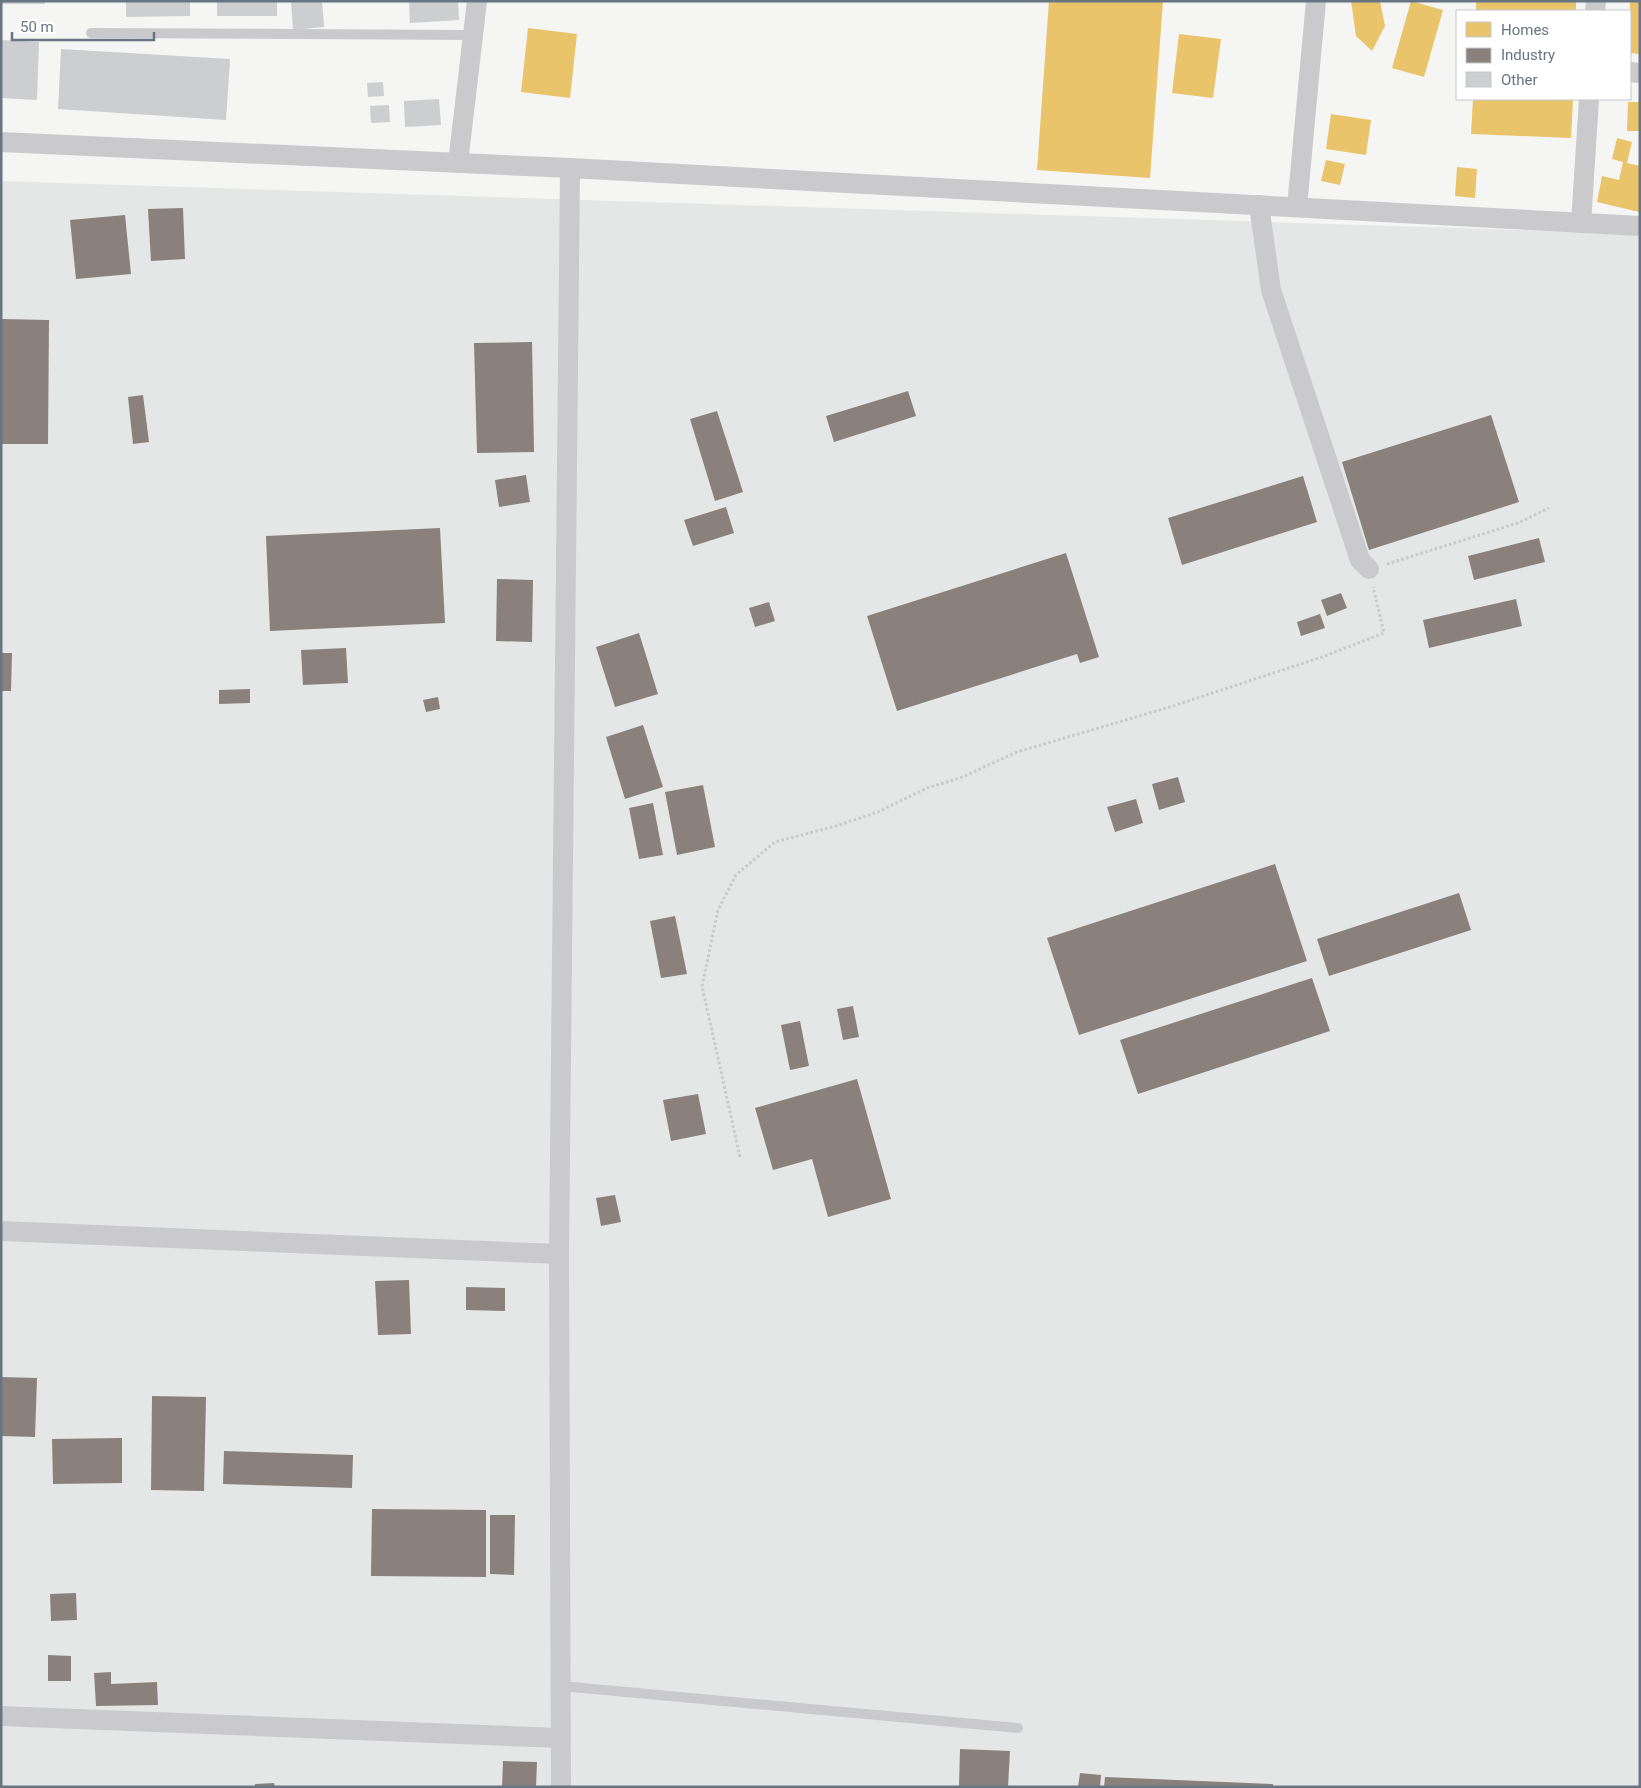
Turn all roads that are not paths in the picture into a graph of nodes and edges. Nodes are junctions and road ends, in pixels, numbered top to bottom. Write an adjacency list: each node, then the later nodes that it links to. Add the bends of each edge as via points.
1 (477, 1): 4 (street)
2 (1316, 1): 10 (street)
3 (92, 32): 4 (lane)
4 (473, 35): 7 (street)
5 (1590, 100): 11 (street)
6 (1, 142): 7 (street)
7 (458, 163): 8 (street)
8 (570, 168): 9 (street); 15 (street)
9 (1259, 205): 10 (street); 13 (street, via 1271,290 1360,560)
10 (1297, 208): 11 (street)
11 (1581, 223): 12 (street)
12 (1640, 226)
13 (1369, 569)
14 (1, 1231): 15 (street)
15 (559, 1254): 16 (street)
16 (560, 1686): 18 (lane); 19 (street)
17 (1, 1716): 19 (street)
18 (1018, 1728)
19 (560, 1738): 20 (street)
20 (560, 1787)

